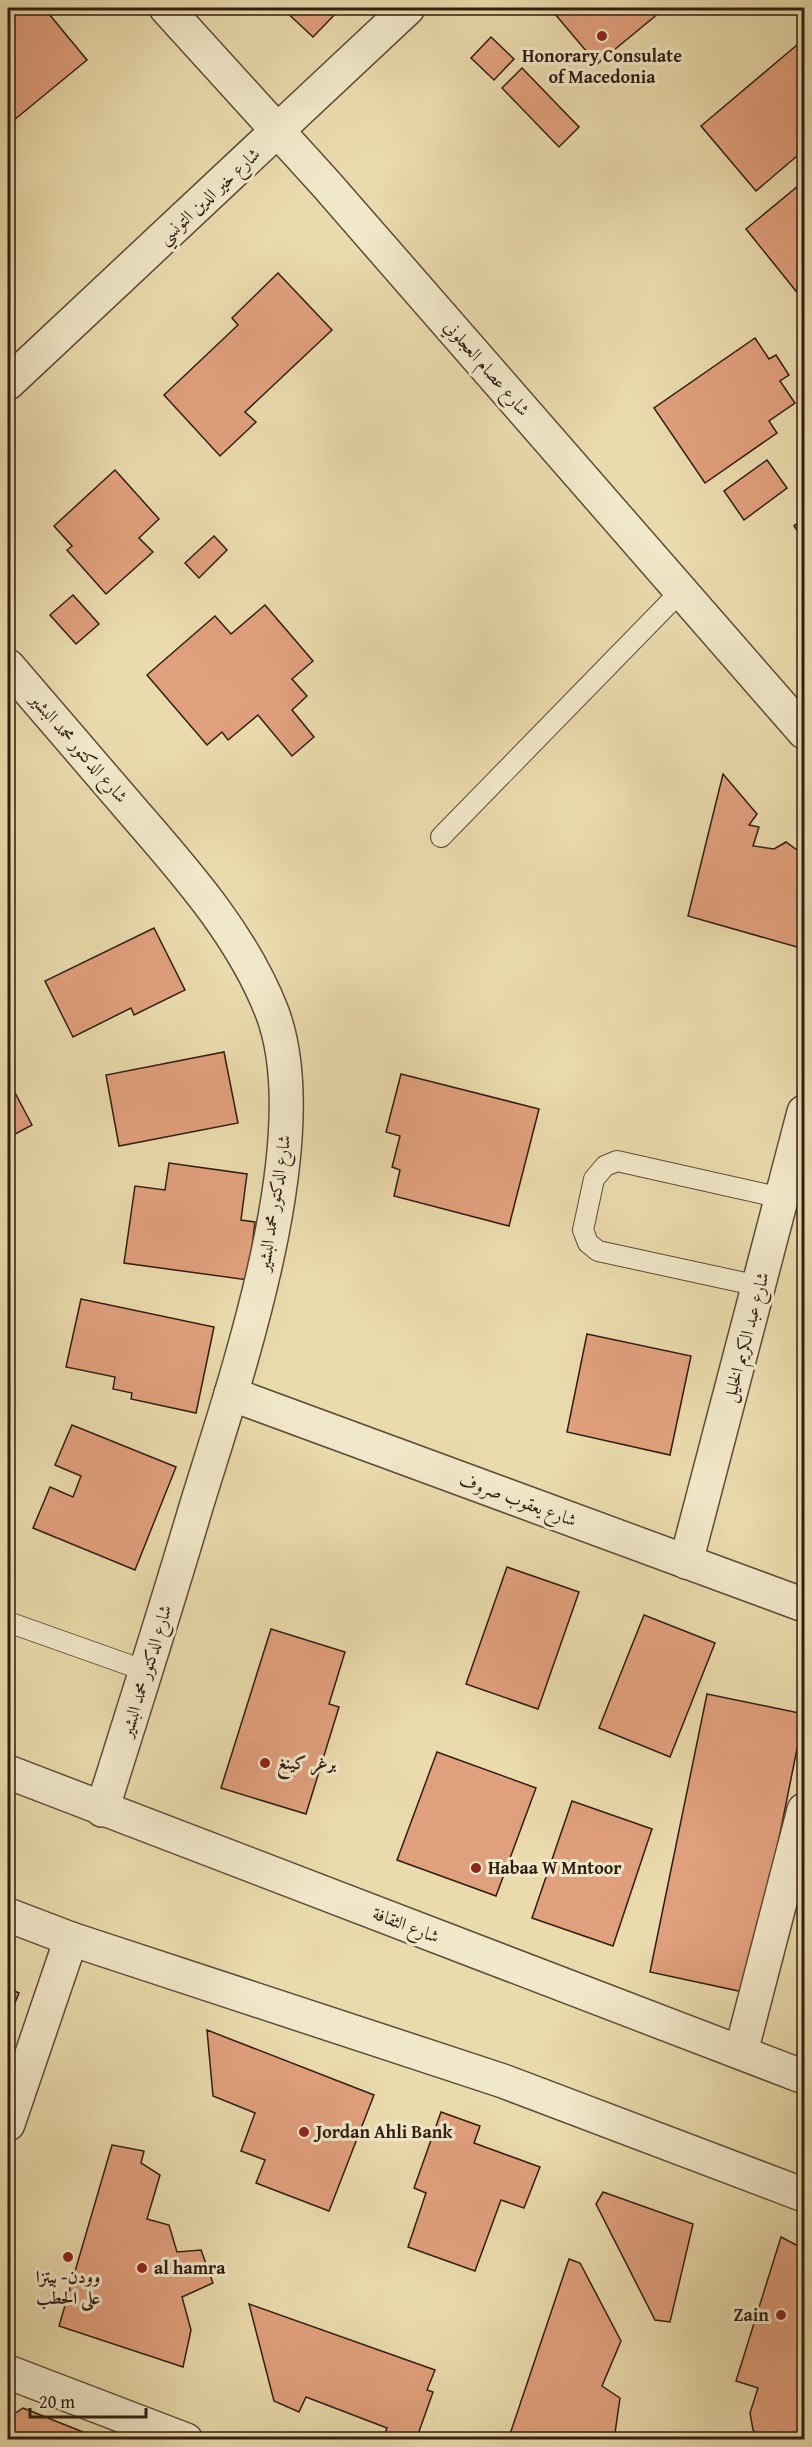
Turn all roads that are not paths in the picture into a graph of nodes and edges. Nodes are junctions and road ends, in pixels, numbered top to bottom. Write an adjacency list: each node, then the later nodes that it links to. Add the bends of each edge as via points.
1 (166, 8): 3 (street, شارع عصام العجلوني)
2 (408, 8): 3 (street, شارع خير الدين التونسي)
3 (278, 132): 4 (street, شارع خير الدين التونسي); 5 (street, شارع عصام العجلوني)
4 (8, 383)
5 (681, 591): 7 (street, شارع عصام العجلوني); 8 (lane)
6 (8, 666): 12 (street, شارع الدكتور محمد البشير, via 168,851 220,918 255,972 274,1017 285,1068 287,1115 275,1213)
7 (804, 732)
8 (441, 837)
9 (804, 1112): 10 (street, شارع عبد الكريم الخليل)
10 (782, 1198): 11 (street, شارع عبد الكريم الخليل); 11 (lane, via 617,1161 605,1166 594,1179 583,1230 588,1243 598,1251)
11 (759, 1286): 13 (street, شارع عبد الكريم الخليل)
12 (231, 1394): 13 (street, شارع يعقوب صروف); 16 (street, شارع الدكتور محمد البشير)
13 (686, 1562): 14 (street, شارع يعقوب صروف)
14 (804, 1605)
15 (8, 1622): 16 (lane)
16 (146, 1671): 18 (street, شارع الدكتور محمد البشير)
17 (8, 1772): 18 (street, شارع الثقافة)
18 (102, 1810): 22 (street, شارع الثقافة)
19 (804, 1810): 22 (street)
20 (8, 1915): 21 (street)
21 (71, 1939): 24 (street); 25 (street, via 503,2080)
22 (741, 2052): 23 (street, شارع الثقافة)
23 (804, 2077)
24 (8, 2124)
25 (804, 2195)
26 (8, 2372): 27 (street)
27 (186, 2439)

